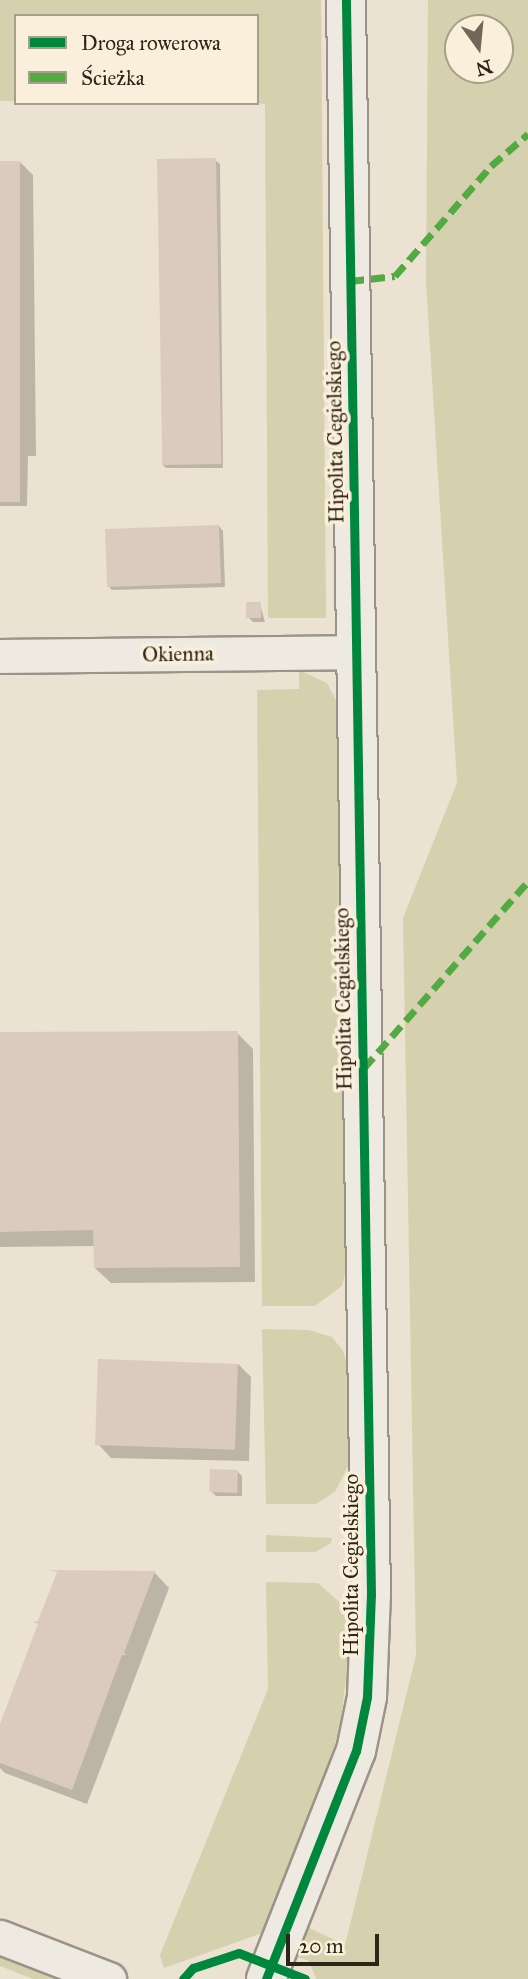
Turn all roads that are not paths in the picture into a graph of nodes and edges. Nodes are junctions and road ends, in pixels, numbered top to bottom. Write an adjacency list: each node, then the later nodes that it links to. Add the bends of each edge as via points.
1 (346, 0): 2 (street, Hipolita Cegielskiego)
2 (355, 652): 3 (street, Okienna); 6 (street, Hipolita Cegielskiego, via 371,1595 367,1697 356,1751)
3 (0, 656)
4 (0, 1937): 5 (street)
5 (109, 1979)
6 (266, 1979)

